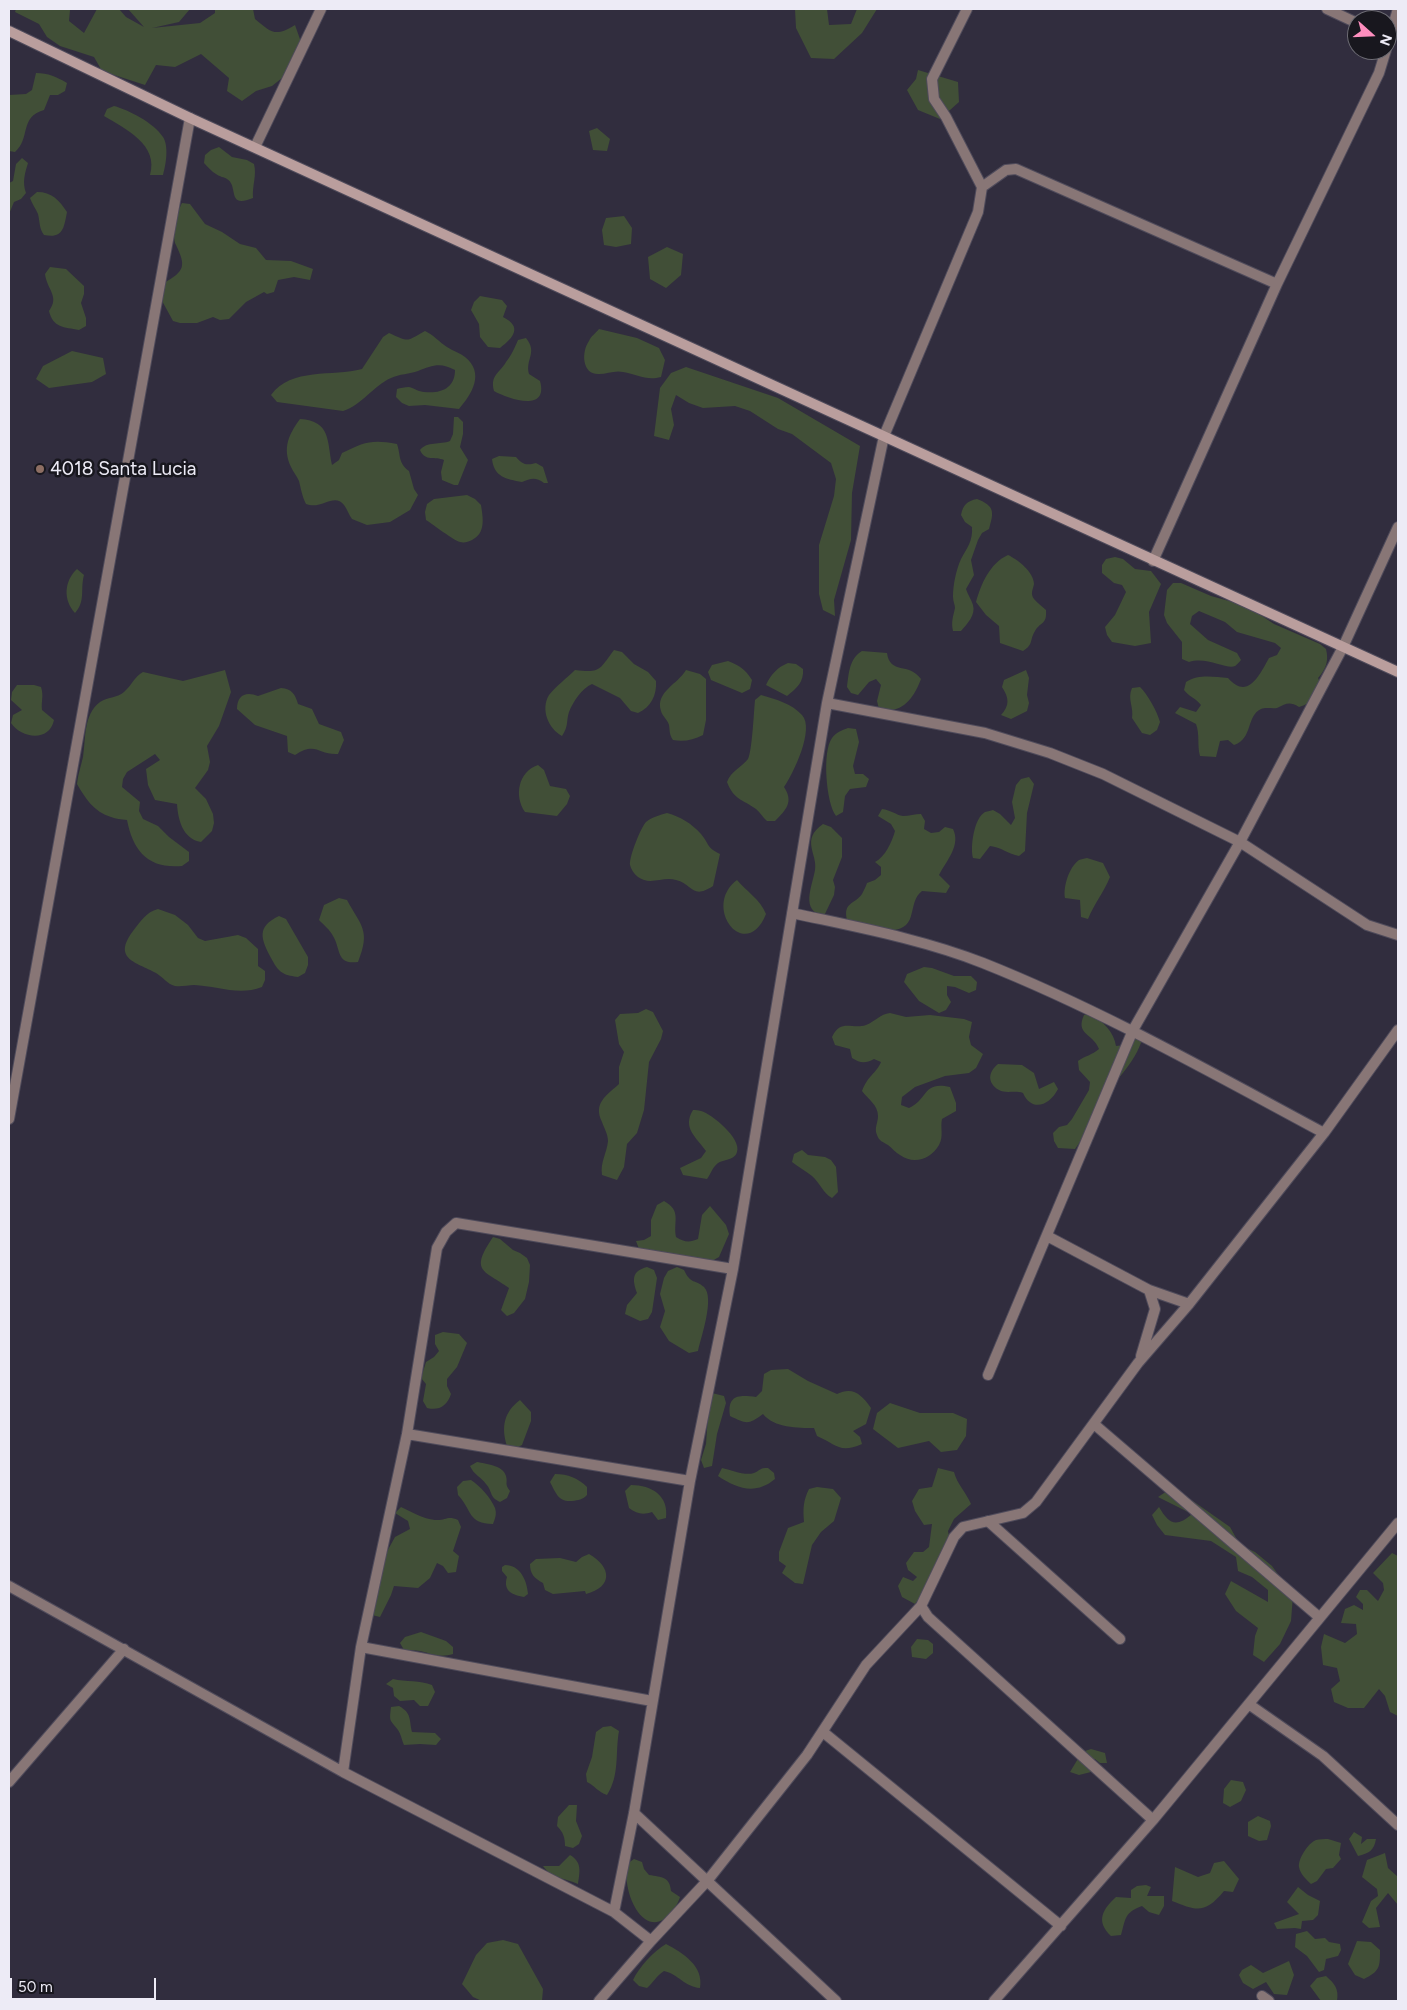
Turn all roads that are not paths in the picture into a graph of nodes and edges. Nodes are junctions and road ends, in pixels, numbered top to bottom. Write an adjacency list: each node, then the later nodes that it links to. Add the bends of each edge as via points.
1 (321, 9): 8 (street)
2 (967, 9): 9 (street, via 932,79 934,99)
3 (1327, 9): 4 (street)
4 (1347, 18)
5 (9, 31): 7 (street)
6 (1383, 60): 10 (street)
7 (190, 118): 8 (street); 22 (street)
8 (255, 148): 11 (street)
9 (982, 187): 10 (street, via 1006,170 1016,169); 11 (street, via 978,212)
10 (1277, 284): 13 (street)
11 (884, 436): 13 (street); 16 (street)
12 (1398, 527): 14 (street)
13 (1153, 561): 14 (street)
14 (1343, 647): 15 (street); 17 (street)
15 (1398, 672)
16 (826, 703): 17 (street, via 984,733 1050,753 1103,774); 18 (street)
17 (1240, 842): 19 (street, via 1367,925); 20 (street)
18 (792, 913): 20 (street, via 918,942 982,963); 25 (street)
19 (1398, 935)
20 (1133, 1030): 23 (street); 24 (street)
21 (1398, 1030): 23 (street)
22 (9, 1118)
23 (1324, 1134): 27 (street)
24 (1047, 1236): 26 (street); 29 (street)
25 (733, 1269): 31 (street, via 456,1223 446,1232 437,1248); 32 (street)
26 (1149, 1290): 27 (street); 28 (street, via 1155,1309)
27 (1189, 1304): 28 (street)
28 (1138, 1363): 30 (street)
29 (988, 1375)
30 (1094, 1424): 33 (street, via 1036,1502 1023,1513); 39 (street)
31 (407, 1434): 32 (street); 41 (street)
32 (690, 1481): 43 (street)
33 (988, 1521): 38 (street, via 963,1527 954,1537); 40 (street)
34 (1398, 1524): 35 (street)
35 (1389, 1535): 36 (street); 39 (street)
36 (1398, 1541)
37 (9, 1586): 42 (street)
38 (921, 1606): 45 (street, via 866,1665); 49 (street, via 928,1617)
39 (1319, 1617): 44 (street)
40 (1120, 1640)
41 (361, 1647): 43 (street); 46 (street)
42 (124, 1650): 46 (street); 47 (street)
43 (652, 1701): 48 (street)
44 (1250, 1705): 49 (street); 50 (street, via 1323,1756)
45 (823, 1732): 51 (street); 53 (street)
46 (343, 1772): 52 (street)
47 (9, 1782)
48 (634, 1813): 51 (street); 52 (street)
49 (1152, 1820): 53 (street)
50 (1398, 1825)
51 (708, 1880): 54 (street); 56 (street)
52 (614, 1912): 54 (street)
53 (1061, 1926): 57 (street)
54 (651, 1941): 55 (street)
55 (599, 2001)
56 (836, 2001)
57 (994, 2001)

